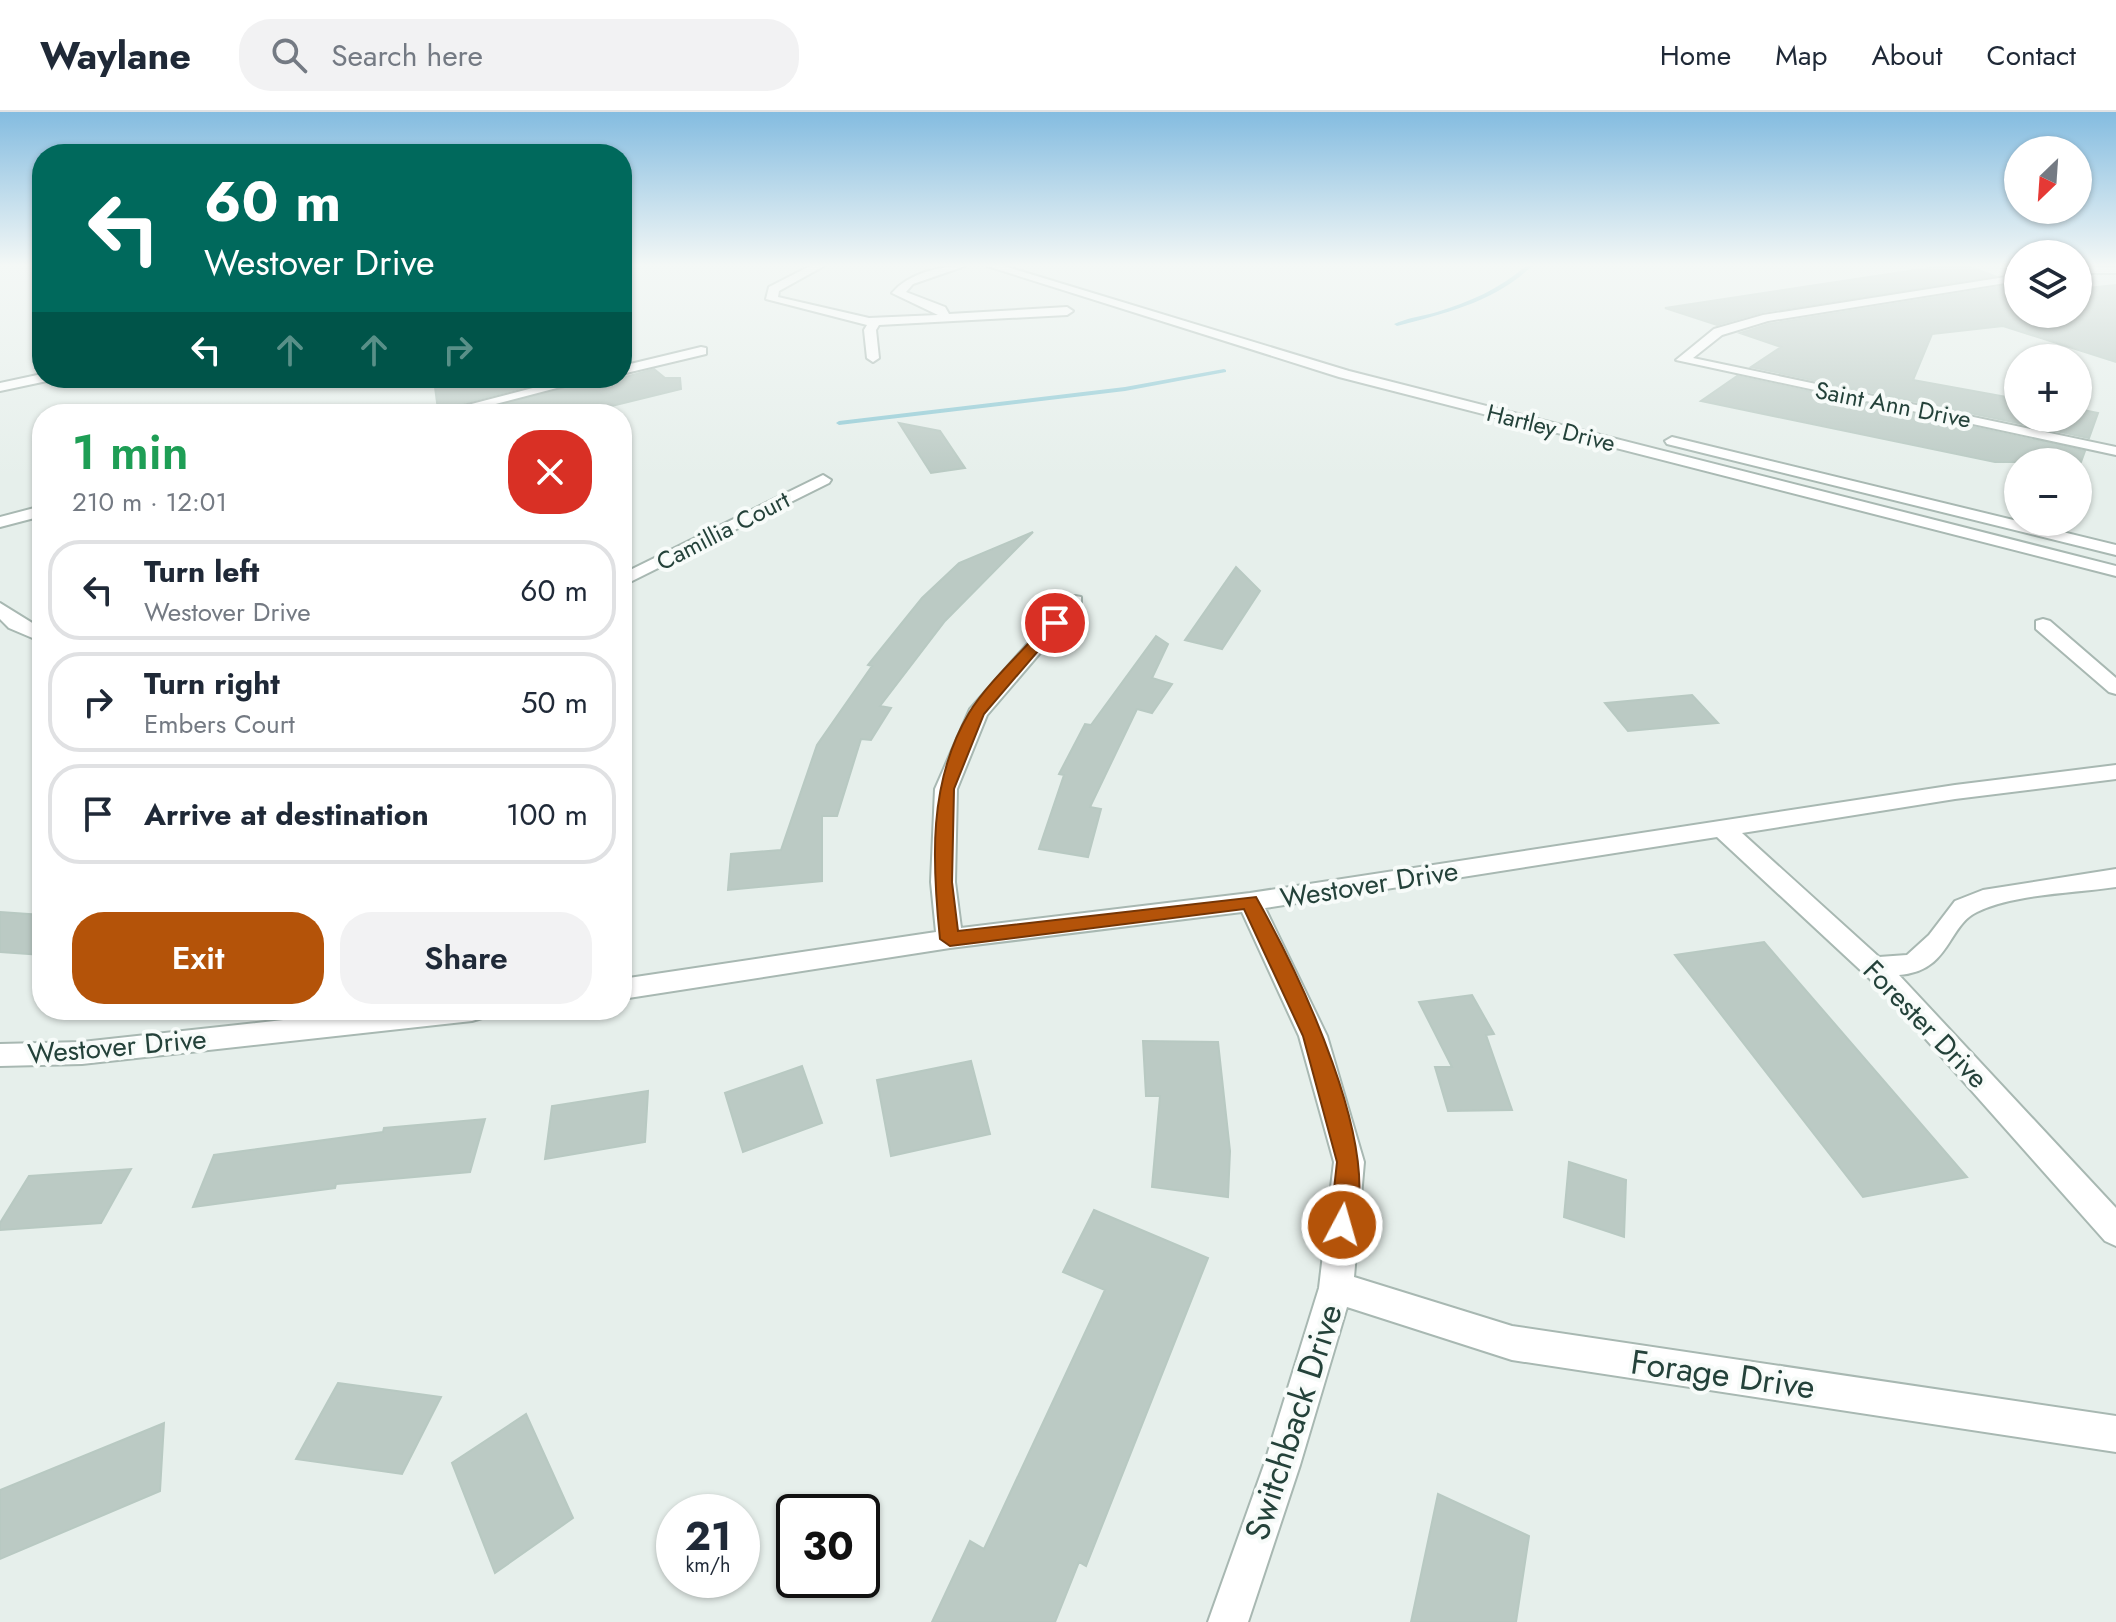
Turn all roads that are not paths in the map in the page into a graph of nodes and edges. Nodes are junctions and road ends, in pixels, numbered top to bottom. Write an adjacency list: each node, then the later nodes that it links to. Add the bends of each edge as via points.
1 (871, 336): 6 (street)
2 (1222, 336): 17 (street, Hartley Drive, via 1344,374)
3 (1269, 336): 16 (street, Hartley Drive, via 1393,374)
4 (1712, 336): 12 (street, Saint Ann Drive, via 1683,360)
5 (701, 351): 7 (street)
6 (873, 358)
7 (632, 368)
8 (32, 380): 9 (street)
9 (0, 387)
10 (547, 388): 11 (street)
11 (481, 404)
12 (2116, 451)
13 (823, 480): 18 (street, Camillia Court)
14 (32, 514): 15 (street)
15 (0, 522)
16 (2116, 550)
17 (2116, 571)
18 (632, 576)
19 (1075, 601): 28 (street, via 977,713 946,789 943,882)
20 (0, 609): 22 (street)
21 (2043, 625): 23 (street)
22 (32, 631)
23 (2116, 688)
24 (2116, 772): 25 (street, Westover Drive)
25 (1723, 829): 27 (street, Westover Drive); 29 (street, Forester Drive)
26 (2116, 878): 29 (street, via 1992,896 1964,907 1913,964)
27 (1250, 902): 28 (street, Westover Drive); 34 (street, Switchback Drive, via 1313,1036 1349,1162)
28 (950, 939): 30 (street, Westover Drive)
29 (1872, 967): 33 (street, Forester Drive)
30 (632, 987)
31 (381, 1020): 32 (street, Westover Drive, via 82,1053)
32 (0, 1055)
33 (2116, 1231)
34 (1336, 1288): 35 (street, Forage Drive, via 1512,1343); 36 (street, Switchback Drive)
35 (2116, 1434)
36 (1228, 1622)

